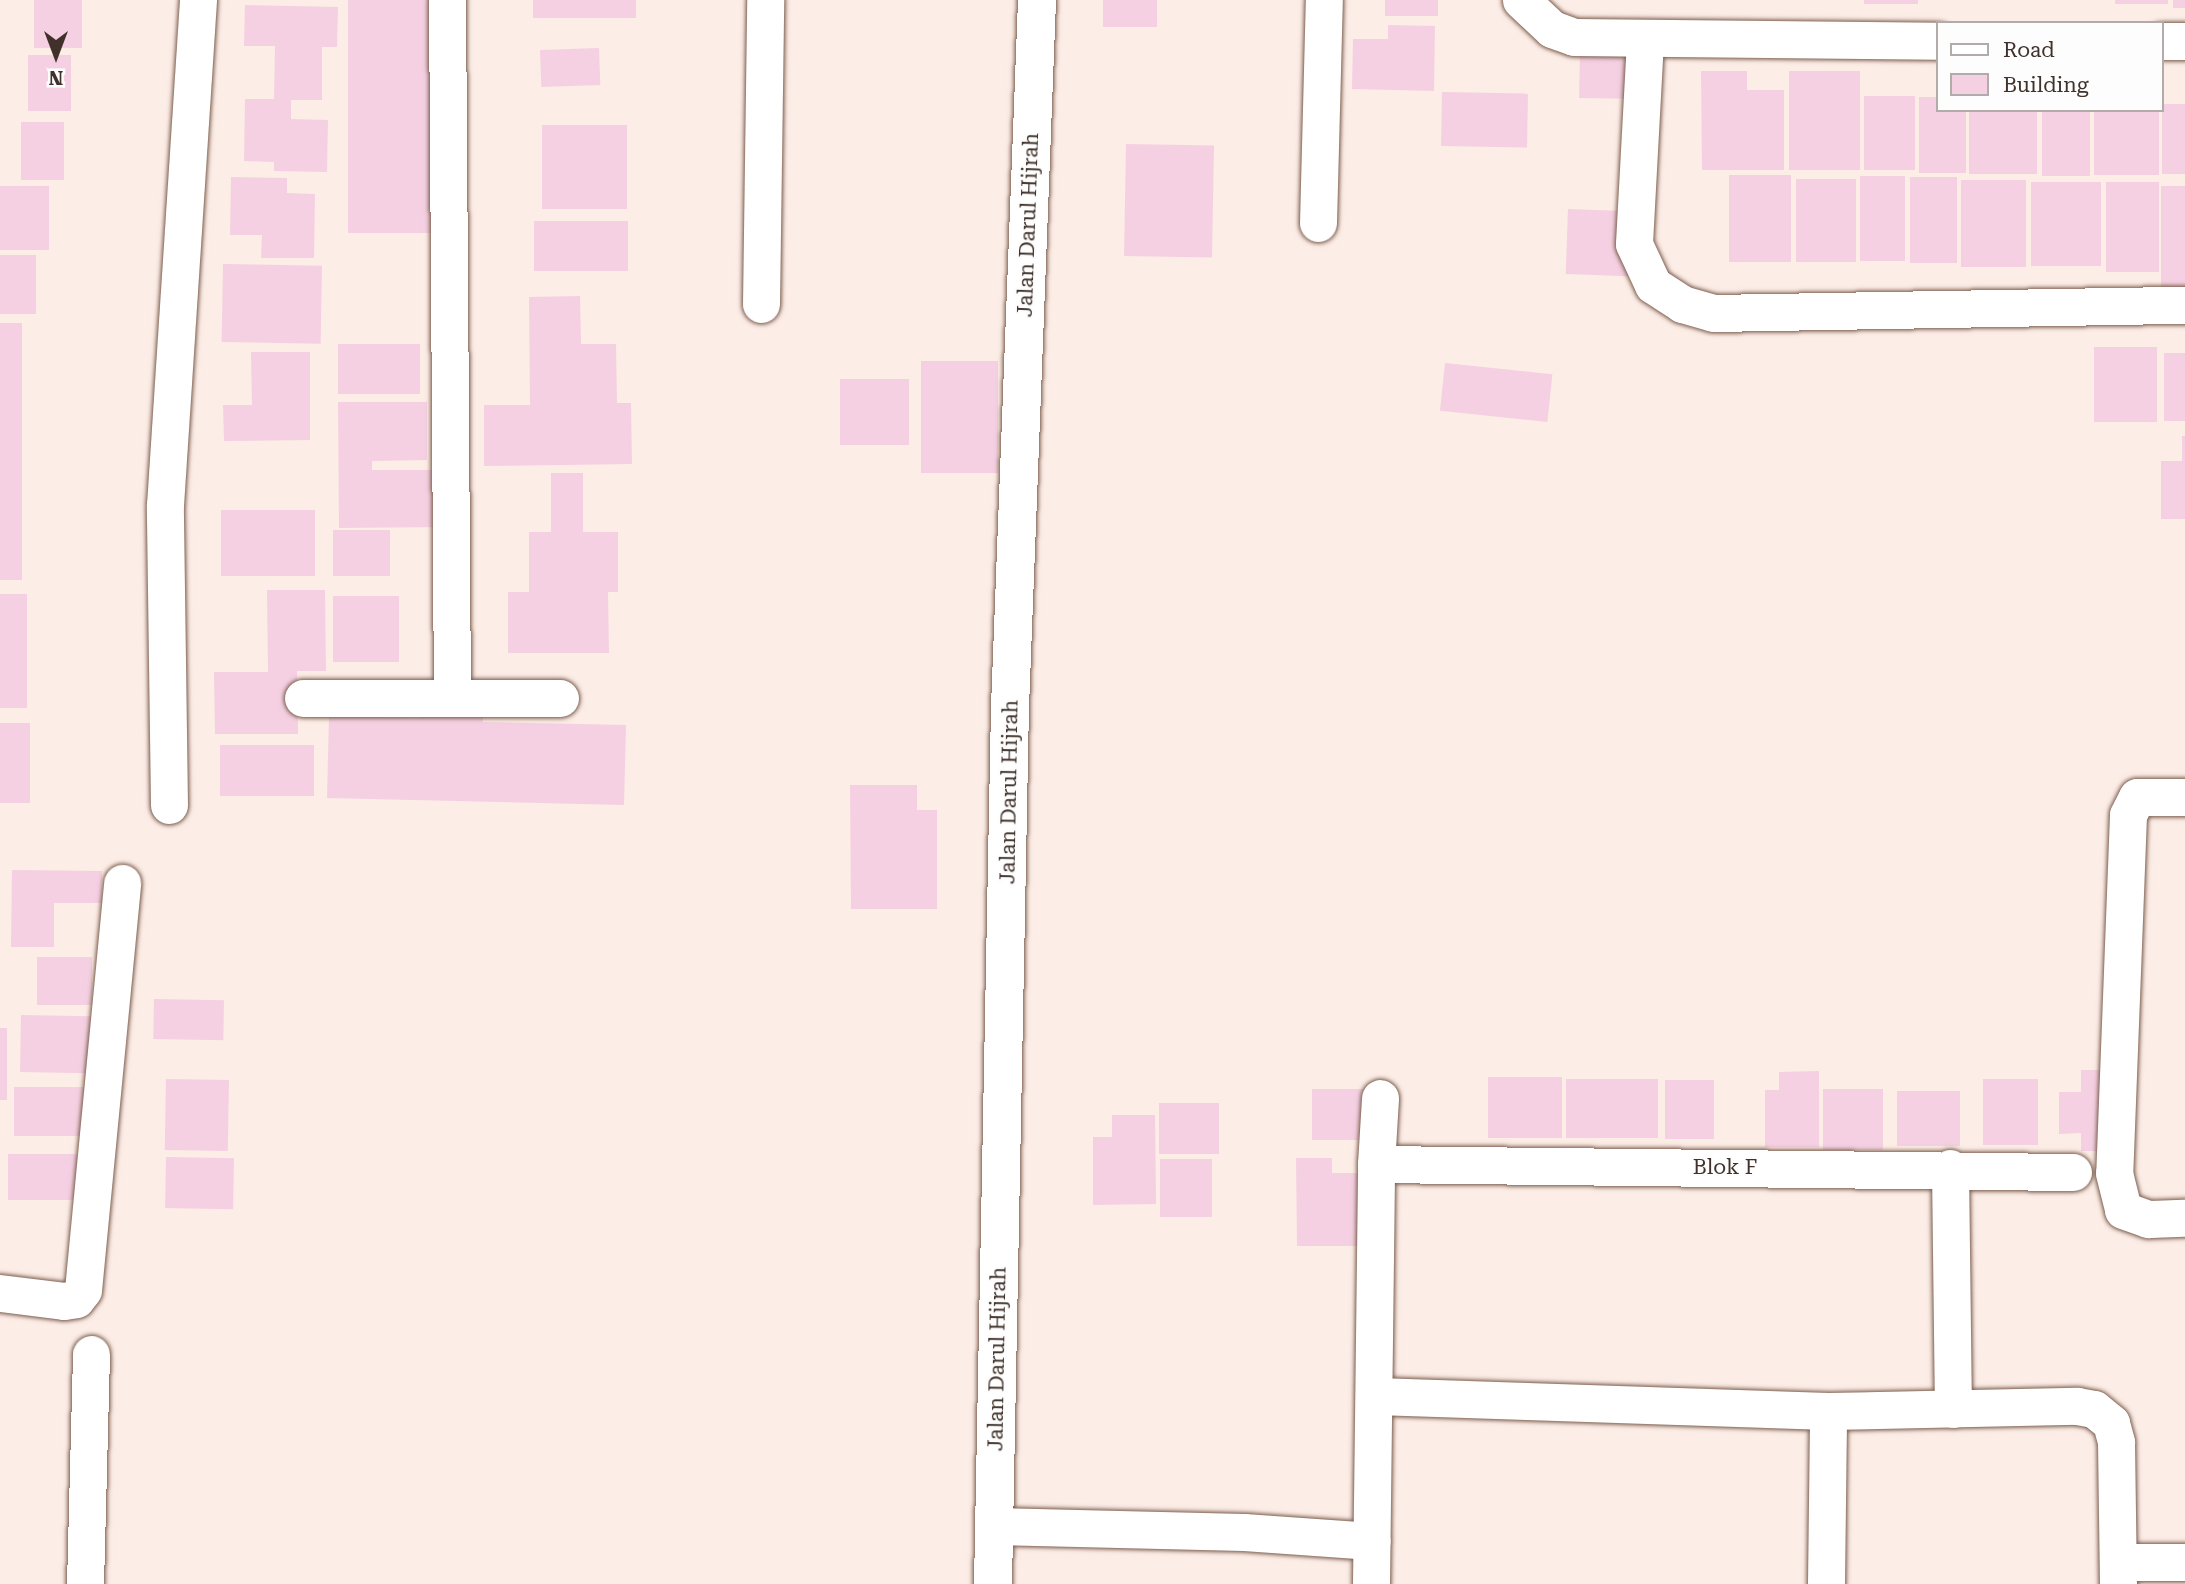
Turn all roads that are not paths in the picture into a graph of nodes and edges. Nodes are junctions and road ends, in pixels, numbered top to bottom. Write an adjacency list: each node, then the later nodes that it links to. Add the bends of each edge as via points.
1 (198, 0): 18 (street, via 165,505)
2 (447, 0): 15 (street)
3 (765, 0): 12 (street)
4 (1037, 0): 30 (street, Jalan Darul Hijrah, via 1010,707)
5 (1324, 0): 11 (street)
6 (1521, 0): 7 (street, via 1552,29 1574,37)
7 (1645, 40): 8 (street); 13 (street, via 1634,244 1653,285 1682,304 1713,313)
8 (1937, 41)
9 (2164, 41): 10 (street)
10 (2185, 41)
11 (1318, 223)
12 (761, 304)
13 (2185, 305)
14 (303, 698): 15 (street)
15 (452, 698): 16 (street)
16 (559, 698)
17 (2185, 797): 24 (street, via 2137,797 2128,815 2113,1173 2123,1210 2148,1219)
18 (169, 805)
19 (122, 883): 25 (street, via 83,1290 76,1299 64,1301)
20 (1380, 1098): 21 (street)
21 (1376, 1164): 22 (street, Blok F); 27 (street)
22 (1950, 1168): 23 (street, Blok F); 28 (street)
23 (2073, 1172)
24 (2185, 1218)
25 (0, 1293)
26 (91, 1354): 34 (street)
27 (1376, 1396): 29 (street); 31 (street)
28 (1953, 1409): 29 (street); 33 (street, via 2077,1406 2106,1416 2116,1442)
29 (1828, 1411): 37 (street)
30 (994, 1526): 31 (street, via 1244,1532); 35 (street, Jalan Darul Hijrah)
31 (1372, 1541): 36 (street)
32 (2185, 1562): 33 (street)
33 (2118, 1573)
34 (85, 1584)
35 (993, 1584)
36 (1371, 1584)
37 (1826, 1584)

